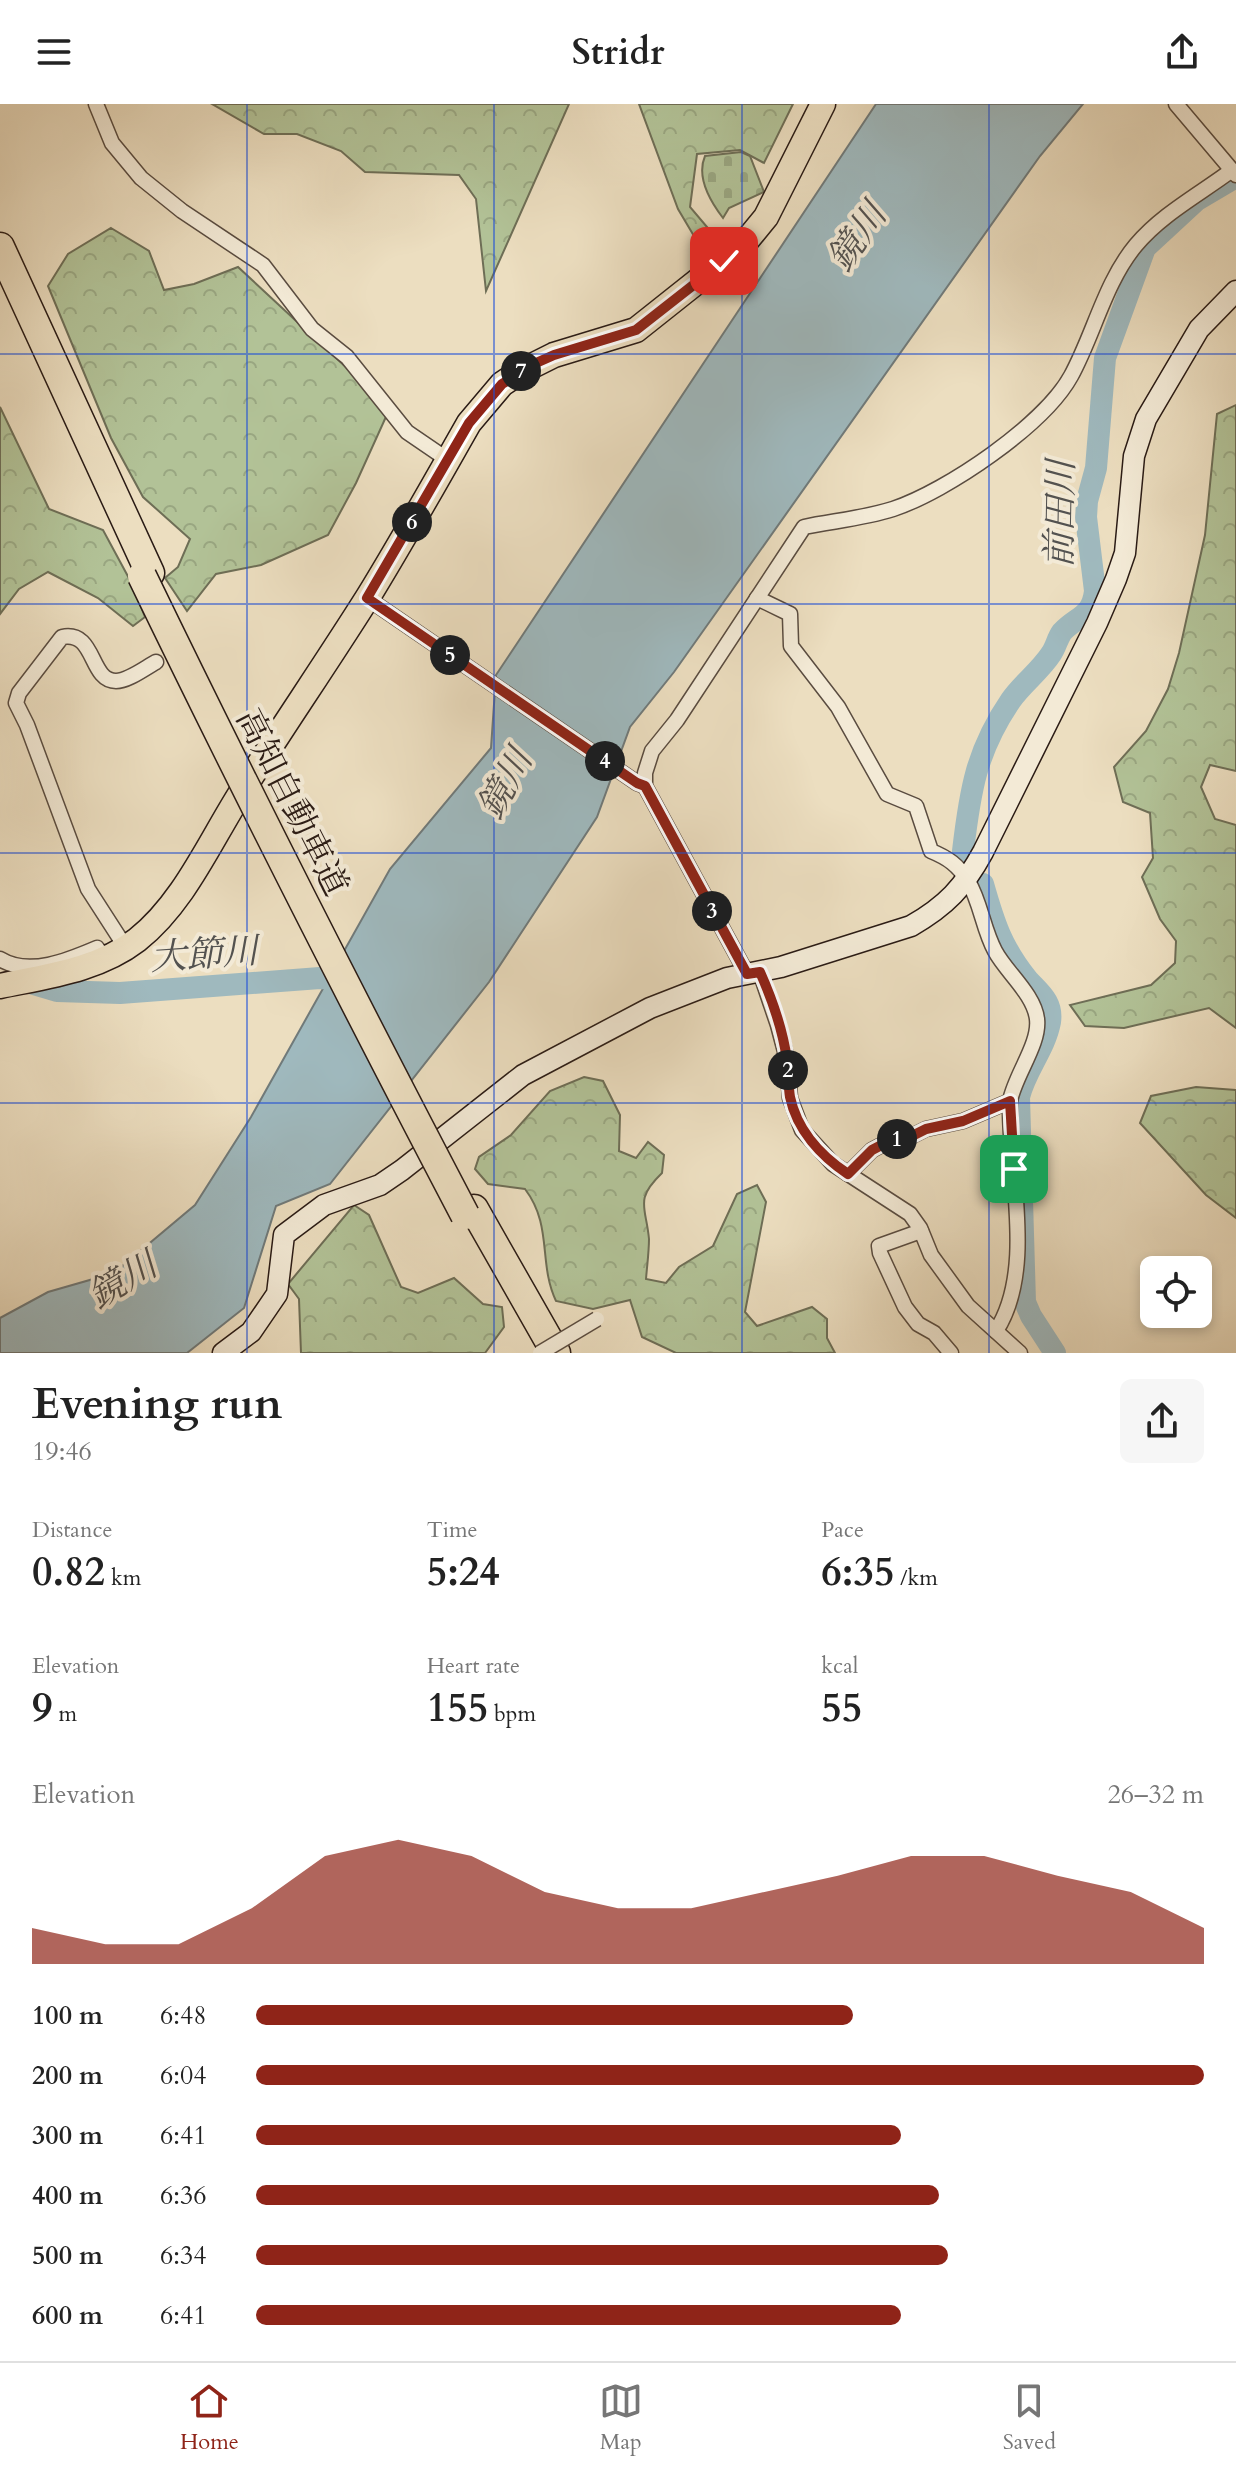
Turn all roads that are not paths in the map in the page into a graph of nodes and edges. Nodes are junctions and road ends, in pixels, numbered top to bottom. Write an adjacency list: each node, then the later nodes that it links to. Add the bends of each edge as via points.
1 (96, 104): 8 (street, via 112,143 141,178 263,265 312,329 347,357 407,432)
2 (823, 104): 8 (main road, via 766,217 743,245 636,330 545,359 502,384 469,423)
3 (1176, 104): 4 (street)
4 (1234, 172): 11 (street, via 1190,197 1137,244 1052,404 943,487 892,510 804,527)
5 (0, 247): 9 (highway)
6 (0, 272): 9 (highway, 高知自動車道)
7 (1236, 291): 14 (main road, via 1199,329 1146,419 1134,456 1125,553 1116,579)
8 (448, 460): 10 (main road)
9 (146, 574): 21 (highway, 高知自動車道, bridge, via 229,756 350,995)
10 (367, 598): 13 (street); 15 (main road, via 169,907)
11 (757, 598): 13 (street, via 652,751); 14 (street, via 790,614 791,646 838,707 887,794 916,806 931,851 951,859)
12 (156, 662): 15 (street, via 112,681 81,639 62,637 16,703)
13 (641, 784): 17 (street)
14 (967, 880): 17 (main road, via 931,915 911,926); 19 (street, via 990,942 1037,1020)
15 (116, 954): 16 (street, via 97,948 43,965); 18 (main road, via 79,969)
16 (0, 959)
17 (753, 973): 20 (street, via 778,1025 790,1098 802,1130); 25 (main road, via 650,1008 523,1075 380,1185 324,1205 284,1235 277,1294 251,1332)
18 (0, 986)
19 (1010, 1101): 20 (street, via 963,1121 893,1139 872,1150); 24 (street, via 1017,1216 1014,1289)
20 (848, 1174): 22 (street, via 910,1214)
21 (470, 1212): 26 (highway, 高知自動車道); 27 (highway, 高知自動車道)
22 (921, 1231): 24 (street, via 931,1255 968,1306); 28 (street, via 879,1246 880,1253 905,1307)
23 (597, 1319): 26 (street, bridge)
24 (996, 1331): 29 (street)
25 (223, 1353)
26 (541, 1353)
27 (556, 1353)
28 (951, 1353)
29 (1020, 1353)

